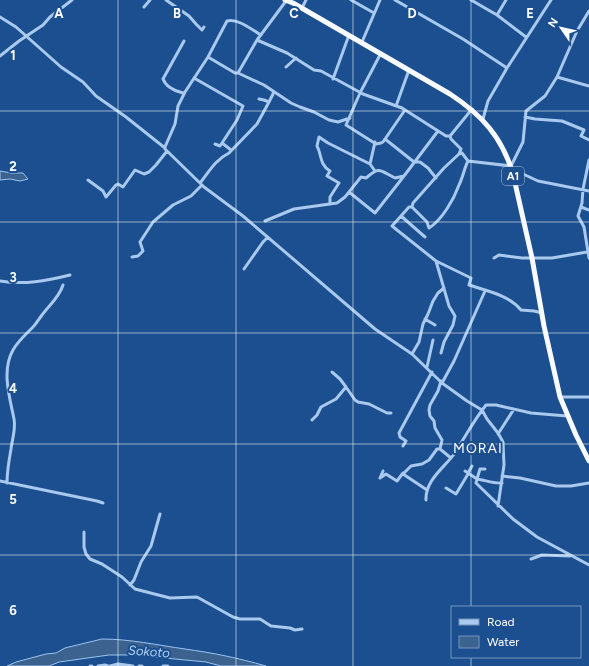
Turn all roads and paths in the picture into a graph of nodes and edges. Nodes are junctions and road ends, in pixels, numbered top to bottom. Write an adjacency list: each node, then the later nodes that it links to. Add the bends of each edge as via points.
1 (72, 0): 22 (street)
2 (150, 0): 13 (street)
3 (166, 0): 19 (street, via 189,16 199,28 202,30)
4 (286, 0): 12 (highway, A1); 20 (street)
5 (306, 0): 14 (street)
6 (352, 0): 16 (street)
7 (380, 0): 16 (street)
8 (395, 0): 32 (street)
9 (471, 0): 17 (street)
10 (506, 0): 17 (street)
11 (551, 0): 23 (street)
12 (293, 1): 14 (highway, A1)
13 (144, 7)
14 (302, 8): 21 (highway, A1)
15 (589, 12): 35 (street, via 572,41)
16 (374, 13): 26 (street)
17 (497, 15): 23 (street)
18 (0, 17): 22 (street)
19 (204, 27)
20 (261, 35): 24 (street); 29 (street, via 242,24 227,21)
21 (349, 35): 26 (highway, A1); 37 (street)
22 (26, 36): 28 (street); 57 (street, via 61,67 83,82 96,96)
23 (526, 37): 32 (street)
24 (257, 40): 30 (street); 34 (street)
25 (184, 41): 39 (street, via 163,79 170,88)
26 (362, 42): 27 (highway, A1)
27 (381, 53): 33 (highway, A1); 41 (street)
28 (0, 56)
29 (208, 57): 34 (street); 36 (street)
30 (296, 58): 31 (street); 37 (street)
31 (286, 67)
32 (507, 68): 49 (street, via 488,101)
33 (409, 70): 44 (street); 45 (highway, A1)
34 (238, 73): 40 (street)
35 (556, 77): 38 (street); 47 (street, via 545,96 528,109)
36 (194, 78): 39 (street); 55 (street, via 243,106)
37 (334, 79): 41 (street)
38 (589, 86)
39 (184, 92): 57 (street)
40 (274, 92): 43 (street); 48 (street, via 300,108 329,120 338,122)
41 (360, 93): 44 (street); 48 (street)
42 (259, 99): 43 (street)
43 (269, 102): 58 (street, via 257,124)
44 (396, 106): 46 (street)
45 (472, 109): 49 (highway, A1); 51 (street)
46 (405, 110): 50 (street); 52 (street)
47 (525, 117): 53 (street, via 562,121 584,130 581,136); 64 (street, via 523,142)
48 (350, 118): 54 (street, via 346,125)
49 (483, 119): 64 (highway, A1, via 498,139)
50 (438, 131): 51 (street); 62 (street)
51 (450, 136): 59 (street, via 461,149)
52 (385, 139): 54 (street, via 381,143); 62 (street)
53 (589, 140)
54 (375, 142): 63 (street)
55 (222, 143): 56 (street, via 220,146); 58 (street)
56 (215, 144)
57 (166, 150): 69 (street, via 149,172 144,174 135,170 123,187 116,185 106,197 103,191); 70 (street)
58 (232, 150): 70 (street, via 209,169)
59 (459, 154): 61 (street, via 462,153); 68 (street)
60 (589, 160): 71 (street)
61 (468, 161): 64 (street); 75 (street, via 454,197 433,226 429,228 427,222)
62 (414, 162): 66 (street); 68 (street, via 420,162)
63 (370, 164): 65 (street); 74 (street, via 319,137 317,146 321,162 330,171 327,176 338,183 330,197)
64 (511, 166): 67 (highway, A1)
65 (375, 171): 66 (street, via 380,170 395,178); 73 (street, via 366,178 361,177)
66 (404, 176): 73 (street, via 375,213)
67 (514, 177): 71 (street, via 523,174 538,181); 87 (highway, A1)
68 (436, 178): 75 (street)
69 (88, 180)
70 (201, 184): 82 (street); 85 (street, via 191,196 173,205 153,222 140,242 143,251)
71 (583, 189): 72 (street); 76 (street)
72 (589, 191)
73 (349, 192): 74 (street, via 337,203)
74 (330, 203): 79 (street, via 294,209)
75 (412, 207): 78 (street)
76 (581, 207): 77 (street); 80 (street, via 579,218)
77 (589, 210)
78 (401, 216): 83 (street); 89 (street, via 392,226)
79 (265, 221)
80 (584, 227): 81 (street); 84 (street)
81 (589, 230)
82 (268, 237): 90 (street); 101 (street, via 375,329)
83 (425, 237)
84 (587, 252): 87 (street, via 552,258); 88 (street)
85 (132, 257)
86 (494, 258): 87 (street, via 499,255)
87 (532, 258): 96 (highway, A1)
88 (589, 258)
89 (436, 261): 94 (street); 95 (street, via 471,278 469,285)
90 (244, 270)
91 (70, 275): 92 (street, via 43,282 14,284)
92 (0, 281)
93 (63, 285): 127 (street, via 60,293 24,335 8,360 6,376 15,421)
94 (444, 288): 97 (street, via 432,301); 100 (street, via 455,316)
95 (485, 291): 96 (street, via 504,297 516,304 520,310); 105 (street)
96 (542, 313): 107 (highway, A1)
97 (425, 319): 98 (street); 101 (street, via 419,342)
98 (435, 325)
99 (433, 340): 102 (street)
100 (441, 353)
101 (412, 354): 102 (street)
102 (427, 367): 104 (street)
103 (332, 372): 106 (street)
104 (432, 372): 105 (street); 115 (street, via 399,433 406,441)
105 (442, 382): 110 (street); 116 (street, via 429,410 442,440)
106 (346, 387): 111 (street, via 358,402); 113 (street, via 336,399 321,407)
107 (560, 396): 108 (street); 112 (highway, A1)
108 (589, 397)
109 (514, 409): 110 (street, via 488,405); 112 (street); 114 (street)
110 (482, 410): 114 (street); 117 (street)
111 (391, 413)
112 (567, 416): 118 (highway, A1)
113 (312, 420)
114 (498, 434): 124 (street, via 503,442 504,452)
115 (403, 446)
116 (440, 449): 117 (street); 123 (street, via 429,460 411,466)
117 (451, 458): 131 (street)
118 (589, 461)
119 (472, 466): 122 (street)
120 (485, 469): 125 (street, via 480,469)
121 (383, 471): 123 (street, via 380,478 386,474 397,481)
122 (467, 473): 125 (street); 130 (street, via 456,494)
123 (403, 474): 131 (street)
124 (502, 476): 128 (street); 129 (street, via 556,486)
125 (477, 479): 128 (street); 134 (street, via 476,483)
126 (0, 481): 127 (street)
127 (7, 483): 133 (street)
128 (502, 483): 134 (street)
129 (589, 483)
130 (446, 488)
131 (427, 490): 132 (street)
132 (426, 500)
133 (103, 503)
134 (498, 506): 137 (street, via 537,537)
135 (160, 514): 140 (street, via 150,546)
136 (84, 532): 140 (street, via 84,547 90,559 102,564)
137 (573, 556): 138 (street, via 542,555); 139 (street)
138 (531, 560)
139 (589, 564)
140 (130, 585): 141 (street, via 137,590 170,598 197,597 240,619 260,619 271,626)
141 (302, 629)
142 (118, 665): 144 (street); 145 (street)
143 (98, 666): 144 (street)
144 (109, 666)
145 (132, 666)
146 (138, 666): 147 (street)
147 (142, 666)
148 (163, 666): 149 (street)
149 (168, 666)

